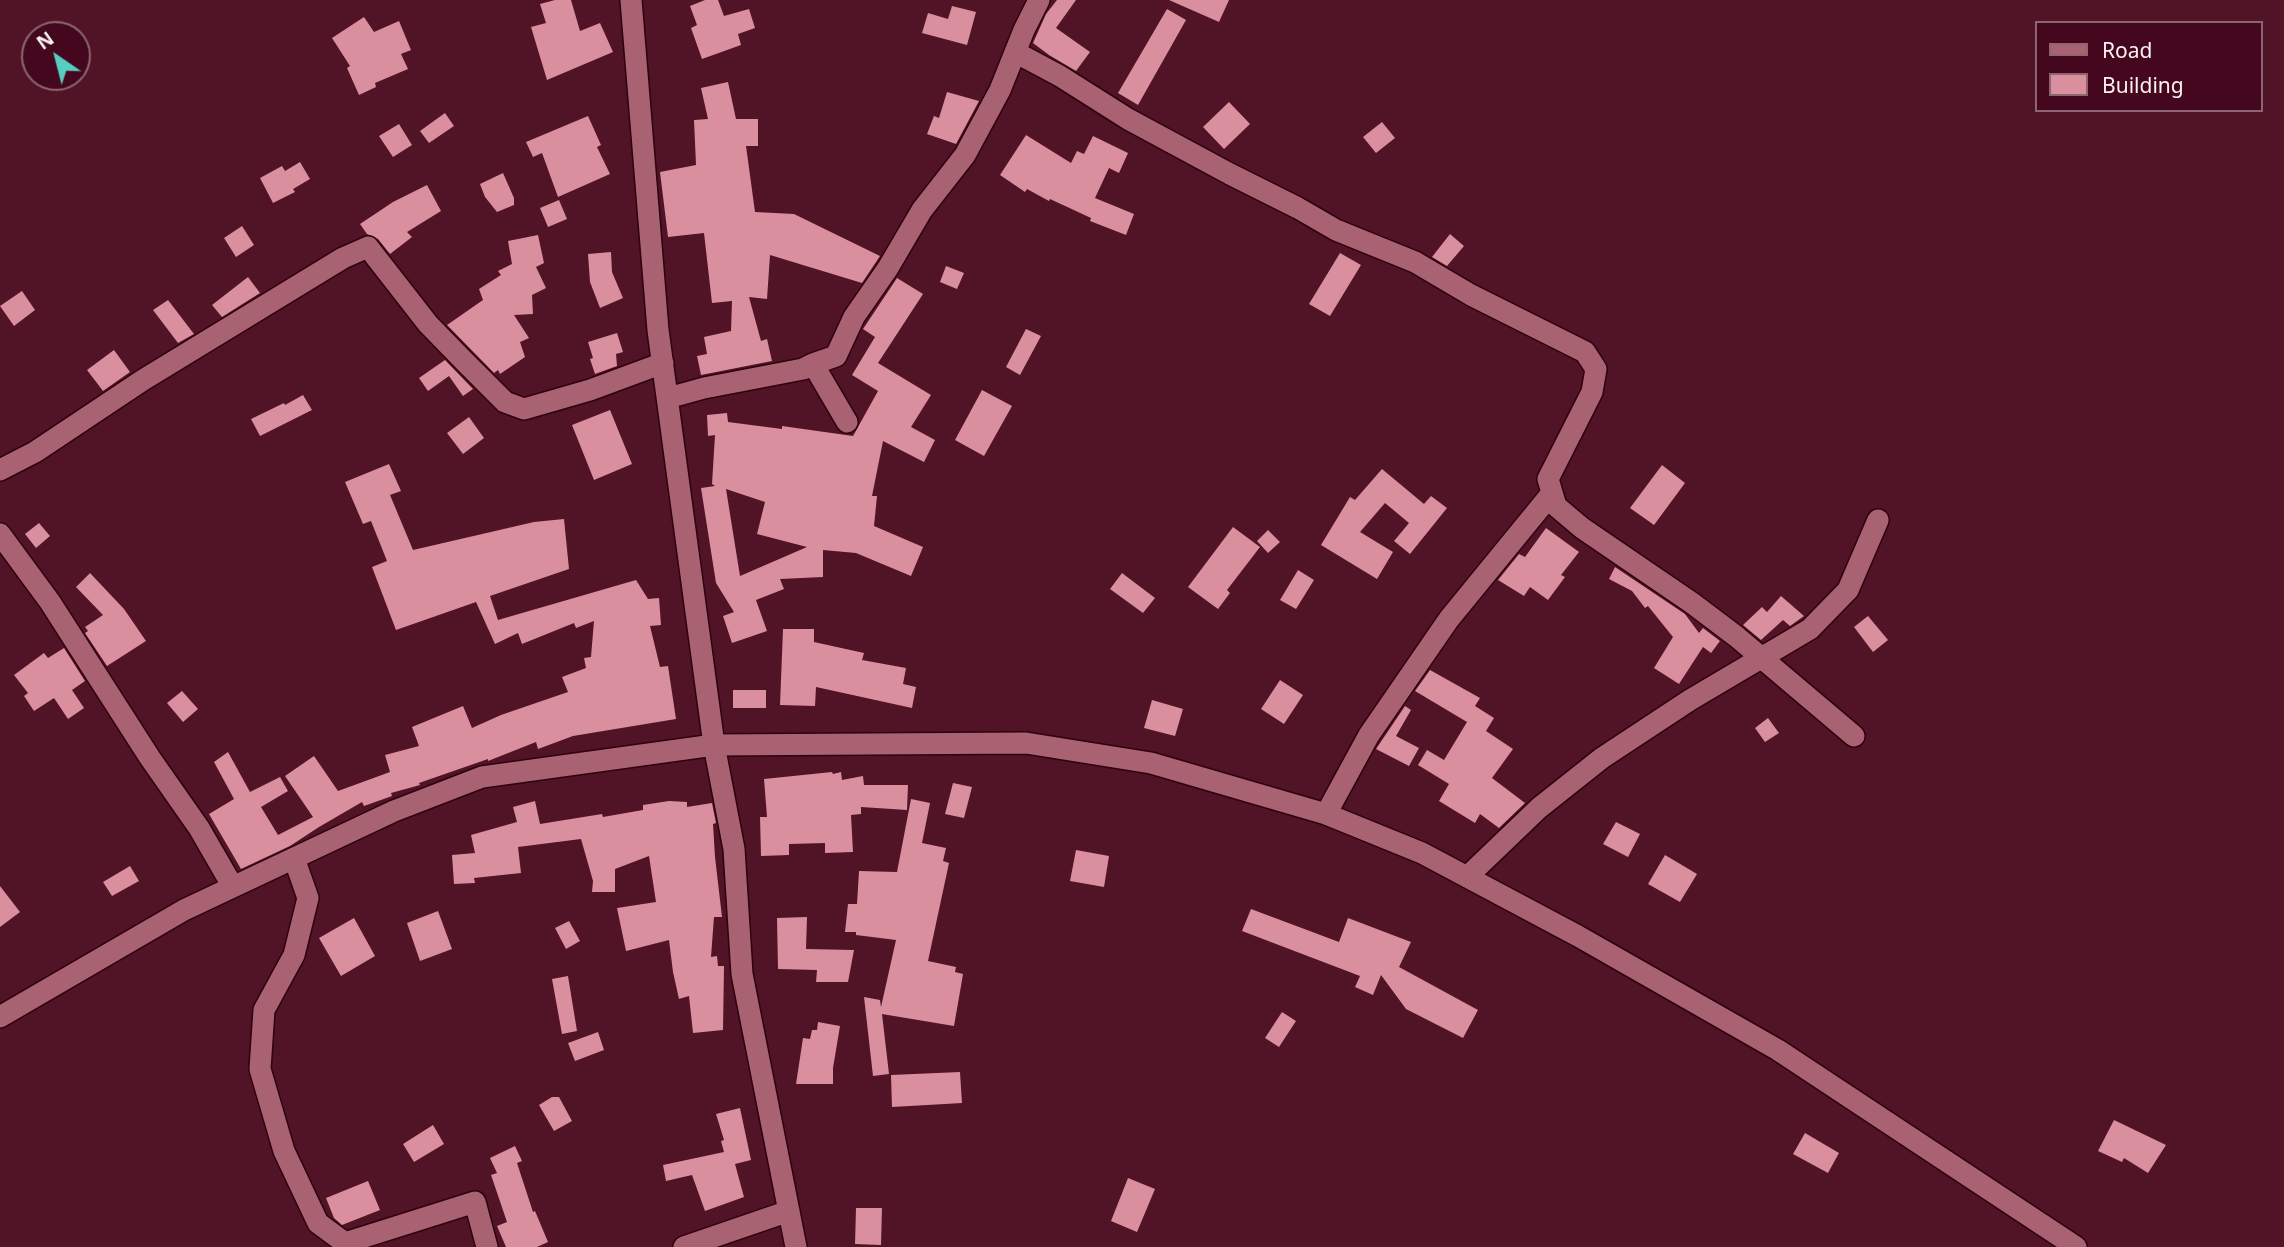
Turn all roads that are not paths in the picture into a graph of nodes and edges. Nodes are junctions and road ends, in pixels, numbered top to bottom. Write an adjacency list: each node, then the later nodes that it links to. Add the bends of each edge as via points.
1 (631, 0): 4 (street)
2 (1039, 0): 3 (street)
3 (1015, 52): 5 (street, via 965,155 922,211 854,317 836,356); 9 (street, via 1128,119 1336,230 1415,262 1584,352 1596,369 1591,392 1548,479)
4 (663, 363): 6 (street); 8 (street, via 524,409 505,402 428,324 368,247 343,258)
5 (813, 364): 6 (street); 7 (street)
6 (668, 398): 14 (street)
7 (847, 422)
8 (0, 470)
9 (1552, 493): 12 (street, via 1556,506 1582,528 1692,603); 15 (street, via 1449,618 1369,735)
10 (1878, 520): 12 (street, via 1847,590 1811,629)
11 (0, 534): 18 (street, via 50,602)
12 (1760, 658): 13 (street); 17 (street, via 1602,758 1539,808)
13 (1854, 736)
14 (714, 745): 15 (street, via 1026,743 1150,763); 16 (street, via 482,777); 20 (street, via 734,849 742,974)
15 (1326, 814): 17 (street, via 1422,853)
16 (293, 858): 18 (street); 21 (street, via 308,898 294,955 264,1010 260,1069 285,1151 318,1223 345,1243 475,1202)
17 (1467, 877): 24 (street, via 1778,1050)
18 (233, 887): 19 (street, via 184,910)
19 (0, 1017)
20 (789, 1211): 22 (street); 23 (street)
21 (487, 1247)
22 (684, 1247)
23 (796, 1247)
24 (2076, 1247)

